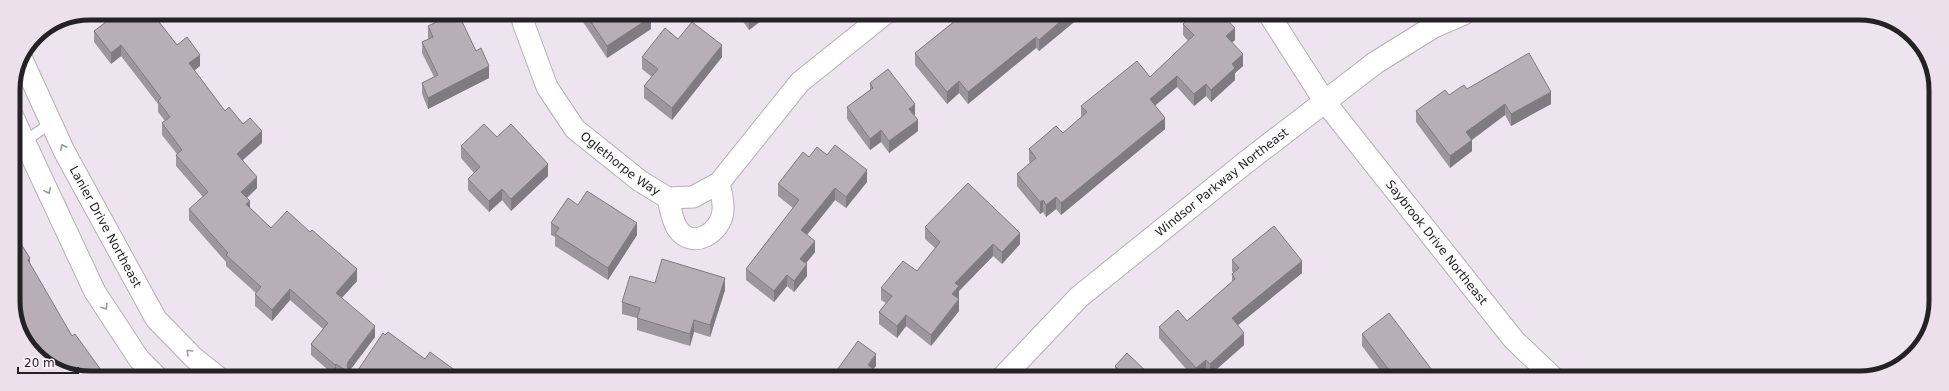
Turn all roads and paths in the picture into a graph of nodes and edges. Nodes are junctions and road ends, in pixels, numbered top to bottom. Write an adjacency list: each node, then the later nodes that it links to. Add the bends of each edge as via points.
1 (523, 20): 11 (street, Oglethorpe Way, via 547,87 575,129 640,181)
2 (877, 20): 10 (street, Oglethorpe Way, via 800,82)
3 (1272, 20): 6 (street)
4 (1449, 20): 6 (street, Windsor Parkway Northeast, via 1432,27 1375,63)
5 (24, 65): 7 (street, Lanier Drive Northeast)
6 (1325, 102): 14 (street, Windsor Parkway Northeast, via 1079,297); 15 (street, Saybrook Drive Northeast, via 1514,340)
7 (51, 123): 9 (lane); 13 (street, Lanier Drive Northeast, one-way to 7, via 156,319)
8 (20, 131): 9 (street)
9 (25, 141): 12 (street, one-way to 12, via 95,292 139,359)
10 (719, 183): 11 (street, Oglethorpe Way, via 693,198); 11 (street, via 724,210 720,225 712,233 700,238 688,237 677,228)
11 (668, 198)
12 (151, 371)
13 (210, 371)
14 (1009, 371)
15 (1547, 371)

